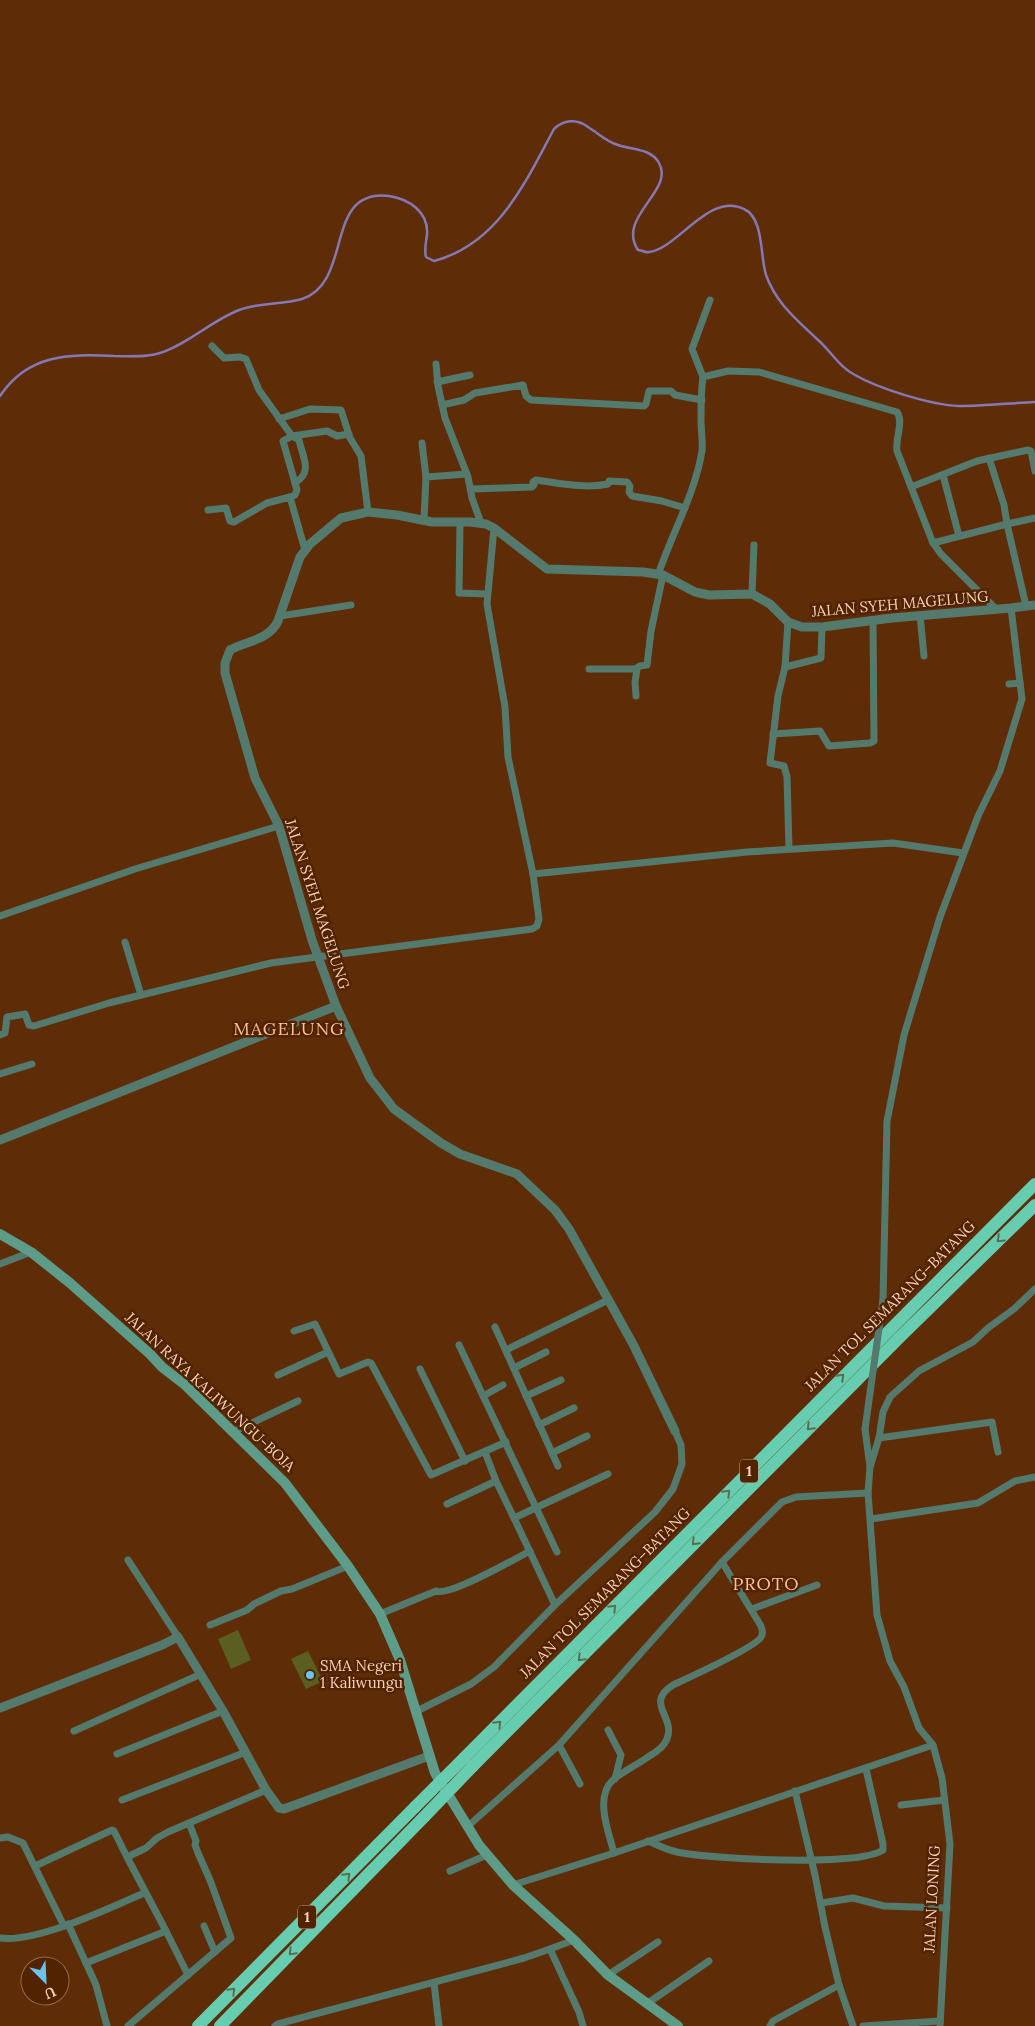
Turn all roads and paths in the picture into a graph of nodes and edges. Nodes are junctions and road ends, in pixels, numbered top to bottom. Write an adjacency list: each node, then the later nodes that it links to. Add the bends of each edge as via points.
1 (710, 300): 5 (street, via 692,349)
2 (212, 346): 9 (street, via 224,358 246,359 259,390)
3 (436, 364): 6 (street)
4 (470, 375): 6 (street)
5 (703, 377): 7 (street); 19 (street, via 728,371 760,372 897,412 901,422 896,438 897,451)
6 (437, 382): 8 (street)
7 (702, 400): 8 (street, via 675,395 671,391 653,390 649,391 644,406 531,400 522,386 475,393 464,400); 22 (street, via 702,448)
8 (442, 405): 15 (street)
9 (278, 419): 10 (street, via 310,408 339,409); 11 (street)
10 (349, 434): 11 (street, via 337,436 327,431); 24 (street, via 361,456)
11 (292, 436): 18 (street, via 283,442); 18 (street, via 299,440 306,467 303,478)
12 (422, 443): 17 (street)
13 (989, 458): 14 (street, via 1030,450); 16 (street); 29 (street)
14 (1035, 471)
15 (467, 474): 17 (street); 20 (street)
16 (942, 475): 19 (street); 31 (street)
17 (426, 477): 26 (street)
18 (295, 483): 21 (street, via 296,493)
19 (911, 488): 32 (street)
20 (472, 489): 22 (street, via 532,487 536,480 601,486 618,480 627,482 632,496); 28 (street)
21 (290, 497): 23 (street, via 267,503 234,522 230,521 226,508); 34 (street)
22 (685, 508): 35 (street, via 670,541)
23 (208, 510)
24 (368, 512): 26 (street, JALAN SYEH MAGELUNG); 34 (street, JALAN SYEH MAGELUNG, via 341,518)
25 (1035, 518): 29 (street)
26 (424, 520): 27 (street, JALAN SYEH MAGELUNG)
27 (460, 522): 28 (street, JALAN SYEH MAGELUNG); 36 (street, via 460,593)
28 (481, 523): 30 (street, JALAN SYEH MAGELUNG)
29 (1007, 524): 31 (street); 39 (street)
30 (494, 528): 35 (street, JALAN SYEH MAGELUNG, via 546,569 595,569); 36 (street)
31 (958, 536): 32 (street)
32 (933, 543): 41 (street)
33 (754, 545): 37 (street)
34 (305, 550): 43 (street, JALAN SYEH MAGELUNG)
35 (661, 575): 37 (street, JALAN SYEH MAGELUNG, via 702,594); 50 (street, via 648,664)
36 (487, 594): 58 (street, via 508,757)
37 (752, 594): 45 (street, via 770,604)
38 (351, 605): 43 (street)
39 (1030, 605): 40 (street, JALAN SYEH MAGELUNG)
40 (1011, 608): 41 (street, JALAN SYEH MAGELUNG); 51 (street)
41 (996, 609): 42 (street, JALAN SYEH MAGELUNG)
42 (920, 615): 44 (street, JALAN SYEH MAGELUNG); 47 (street)
43 (280, 616): 55 (street, JALAN SYEH MAGELUNG, via 268,634 230,650 225,668 255,778)
44 (873, 620): 46 (street, JALAN SYEH MAGELUNG); 54 (street, via 874,741 829,746 820,731)
45 (788, 622): 46 (street, JALAN SYEH MAGELUNG, via 802,627); 48 (street)
46 (822, 627): 48 (street, via 821,658)
47 (924, 656)
48 (786, 667): 54 (street, via 778,696)
49 (589, 669): 50 (street)
50 (637, 669): 53 (street)
51 (1020, 682): 52 (street); 57 (street, via 1022,699 1008,750)
52 (1009, 684)
53 (636, 696)
54 (774, 734): 56 (street, via 770,764 784,766 787,777)
55 (279, 826): 59 (street, via 135,869); 61 (street, JALAN SYEH MAGELUNG)
56 (788, 850): 57 (street, via 894,843); 58 (street)
57 (963, 853): 101 (street, bridge, via 912,1005 887,1121 883,1300 865,1429)
58 (534, 874): 61 (street, via 539,919 532,929)
59 (0, 916)
60 (125, 942): 62 (street)
61 (318, 958): 62 (street, via 270,962); 63 (street, JALAN SYEH MAGELUNG)
62 (141, 995): 64 (street, via 32,1026 25,1014 7,1017 4,1034)
63 (336, 1006): 67 (street, JALAN SYEH MAGELUNG); 74 (street, via 359,1059 384,1098 406,1119 441,1143 473,1160 517,1174 569,1228)
64 (0, 1035)
65 (32, 1064): 66 (street)
66 (0, 1074)
67 (0, 1140)
68 (1035, 1184): 132 (highway, JALAN TOL SEMARANG–BATANG / 1, one-way to 68)
69 (1035, 1205): 132 (highway, JALAN TOL SEMARANG–BATANG / 1, one-way to 132)
70 (0, 1234): 71 (main road, JALAN RAYA KALIWUNGU-BOJA)
71 (30, 1252): 72 (street); 92 (main road, JALAN RAYA KALIWUNGU-BOJA, via 58,1272)
72 (0, 1264)
73 (1035, 1289): 94 (street, via 973,1342 920,1371 890,1397 883,1412)
74 (608, 1300): 78 (street); 91 (street)
75 (495, 1328): 78 (street)
76 (294, 1331): 79 (street, via 314,1324)
77 (459, 1345): 86 (street)
78 (506, 1350): 81 (street)
79 (328, 1352): 83 (street); 99 (street, via 339,1374 368,1362 371,1364 432,1475)
80 (546, 1352): 81 (street)
81 (514, 1368): 87 (street)
82 (420, 1369): 99 (street)
83 (278, 1376)
84 (561, 1380): 87 (street)
85 (503, 1385): 86 (street)
86 (483, 1396): 95 (street)
87 (526, 1396): 90 (street)
88 (298, 1401): 92 (street)
89 (574, 1408): 90 (street)
90 (539, 1424): 98 (street)
91 (675, 1431): 116 (street, via 681,1445 682,1464 673,1489 655,1512)
92 (233, 1432): 114 (main road, JALAN RAYA KALIWUNGU-BOJA, via 285,1483)
93 (587, 1436): 98 (street)
94 (879, 1438): 97 (street, via 992,1422); 101 (street)
95 (506, 1442): 96 (street); 107 (street)
96 (486, 1452): 99 (street); 104 (street)
97 (998, 1452)
98 (552, 1453): 100 (street)
99 (465, 1461)
100 (558, 1466)
101 (870, 1467): 105 (street)
102 (608, 1474): 107 (street)
103 (1035, 1477): 109 (street, via 1019,1480 978,1503)
104 (496, 1481): 106 (street); 108 (street)
105 (868, 1493): 109 (street); 113 (street, via 788,1499)
106 (447, 1504)
107 (537, 1507): 108 (street); 111 (street)
108 (514, 1518): 110 (street)
109 (871, 1519): 128 (street, via 873,1582 879,1622 890,1661 904,1687 919,1728)
110 (530, 1551): 116 (street); 118 (street, via 470,1582 444,1592 436,1591)
111 (557, 1552)
112 (128, 1560): 120 (street)
113 (722, 1562): 117 (street); 127 (street)
114 (348, 1566): 118 (main road, JALAN RAYA KALIWUNGU-BOJA); 119 (street, via 281,1591)
115 (817, 1586): 117 (street)
116 (555, 1605): 124 (street, via 489,1671 471,1684)
117 (752, 1609): 134 (street, via 763,1631 762,1637 665,1690 661,1706 667,1722 667,1740 657,1751)
118 (380, 1614): 124 (main road, JALAN RAYA KALIWUNGU-BOJA, via 400,1660)
119 (210, 1625)
120 (178, 1637): 121 (street); 122 (street)
121 (201, 1674): 123 (street); 126 (street)
122 (0, 1708)
123 (223, 1712): 129 (street); 130 (street)
124 (415, 1712): 131 (main road, JALAN RAYA KALIWUNGU-BOJA)
125 (608, 1730): 134 (street, via 621,1755)
126 (74, 1731)
127 (559, 1745): 135 (street); 142 (street)
128 (933, 1745): 133 (street); 139 (street, JALAN LONING)
129 (246, 1752): 136 (street); 138 (street)
130 (117, 1754)
131 (429, 1756): 136 (street, via 287,1808 276,1806); 142 (main road, JALAN RAYA KALIWUNGU-BOJA, via 438,1778)
132 (468, 1762): 173 (highway, JALAN TOL SEMARANG–BATANG / 1, one-way to 132, bridge, via 415,1807); 174 (highway, JALAN TOL SEMARANG–BATANG / 1, one-way to 174, bridge, via 424,1817)
133 (866, 1769): 137 (street); 148 (street, via 883,1850 856,1857)
134 (615, 1778): 145 (street, via 610,1783 603,1805)
135 (580, 1784)
136 (266, 1790): 141 (street)
137 (796, 1791): 144 (street); 148 (street)
138 (122, 1800)
139 (944, 1800): 140 (street); 154 (street, JALAN LONING, via 951,1859)
140 (901, 1805)
141 (189, 1823): 147 (street, via 162,1835); 162 (street, via 231,1936)
142 (467, 1826): 146 (main road, JALAN RAYA KALIWUNGU-BOJA)
143 (0, 1838): 149 (street, via 23,1843)
144 (648, 1842): 145 (street); 148 (street, via 676,1852 702,1856)
145 (614, 1853): 151 (street)
146 (487, 1855): 150 (street); 151 (main road, JALAN RAYA KALIWUNGU-BOJA)
147 (126, 1858): 149 (street, via 112,1830); 152 (street)
148 (811, 1860): 153 (street)
149 (35, 1866): 155 (street)
150 (450, 1871)
151 (513, 1885): 159 (main road, JALAN RAYA KALIWUNGU-BOJA)
152 (144, 1893): 155 (street); 157 (street)
153 (821, 1904): 154 (street, via 847,1898 884,1906); 168 (street)
154 (947, 1908): 170 (street, JALAN LONING)
155 (66, 1925): 158 (street, via 30,1935); 164 (street)
156 (204, 1926): 162 (street)
157 (166, 1931): 164 (street); 165 (street)
158 (0, 1938)
159 (574, 1940): 161 (street); 166 (main road, JALAN RAYA KALIWUNGU-BOJA)
160 (658, 1942): 166 (street)
161 (550, 1949): 167 (street); 177 (street)
162 (216, 1952): 165 (street)
163 (709, 1961): 169 (street)
164 (86, 1963): 171 (street, via 96,1985)
165 (188, 1975): 172 (street)
166 (608, 1975): 169 (main road, JALAN RAYA KALIWUNGU-BOJA)
167 (434, 1983): 175 (street); 176 (street)
168 (840, 1985): 179 (street, via 773,2021); 180 (street)
169 (648, 2003): 178 (main road, JALAN RAYA KALIWUNGU-BOJA)
170 (940, 2023): 181 (street)
171 (107, 2026)
172 (128, 2026)
173 (198, 2026)
174 (220, 2026)
175 (275, 2026)
176 (439, 2026)
177 (583, 2026)
178 (678, 2026)
179 (770, 2026)
180 (853, 2026)
181 (863, 2026)

